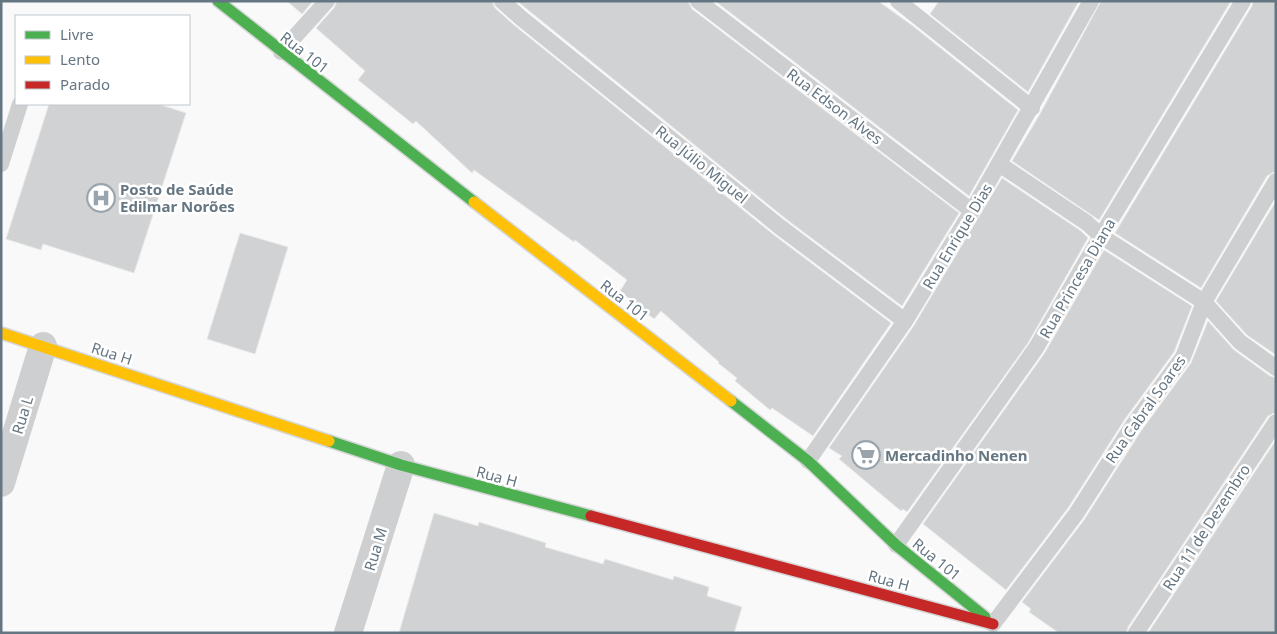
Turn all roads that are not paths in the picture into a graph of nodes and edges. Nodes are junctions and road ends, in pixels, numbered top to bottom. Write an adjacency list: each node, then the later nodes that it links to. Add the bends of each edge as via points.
1 (218, 1): 8 (street, Rua 101)
2 (327, 1): 8 (lane)
3 (502, 1): 17 (lane, Rua Júlio Miguel, via 780,227)
4 (698, 1): 14 (lane, Rua Edson Alves)
5 (898, 1): 10 (lane)
6 (1091, 1): 10 (lane, Rua Enrique Dias)
7 (1244, 1): 15 (lane, Rua Princesa Diana)
8 (281, 52): 22 (street, Rua 101)
9 (20, 105): 11 (lane)
10 (1032, 108): 12 (lane, Rua Enrique Dias)
11 (1, 164)
12 (999, 164): 14 (lane, Rua Enrique Dias); 15 (lane, via 1087,223)
13 (1276, 181): 16 (lane, Rua Cabral Soares)
14 (972, 211): 17 (lane, Rua Enrique Dias)
15 (1101, 236): 16 (lane); 25 (lane, Rua Princesa Diana, via 1036,348)
16 (1204, 302): 20 (lane, via 1240,342); 26 (lane, Rua Cabral Soares, via 1183,357 1132,425)
17 (906, 322): 22 (lane, Rua Enrique Dias)
18 (1, 333): 19 (street, Rua H)
19 (43, 346): 23 (street, Rua H); 24 (street, Rua L)
20 (1276, 368)
21 (1276, 422): 28 (lane, Rua 11 de Dezembro)
22 (808, 461): 25 (street, Rua 101)
23 (401, 466): 26 (street, Rua H); 27 (street, Rua M)
24 (1, 484)
25 (896, 545): 26 (street, Rua 101)
26 (998, 628)
27 (348, 633)
28 (1136, 633)

